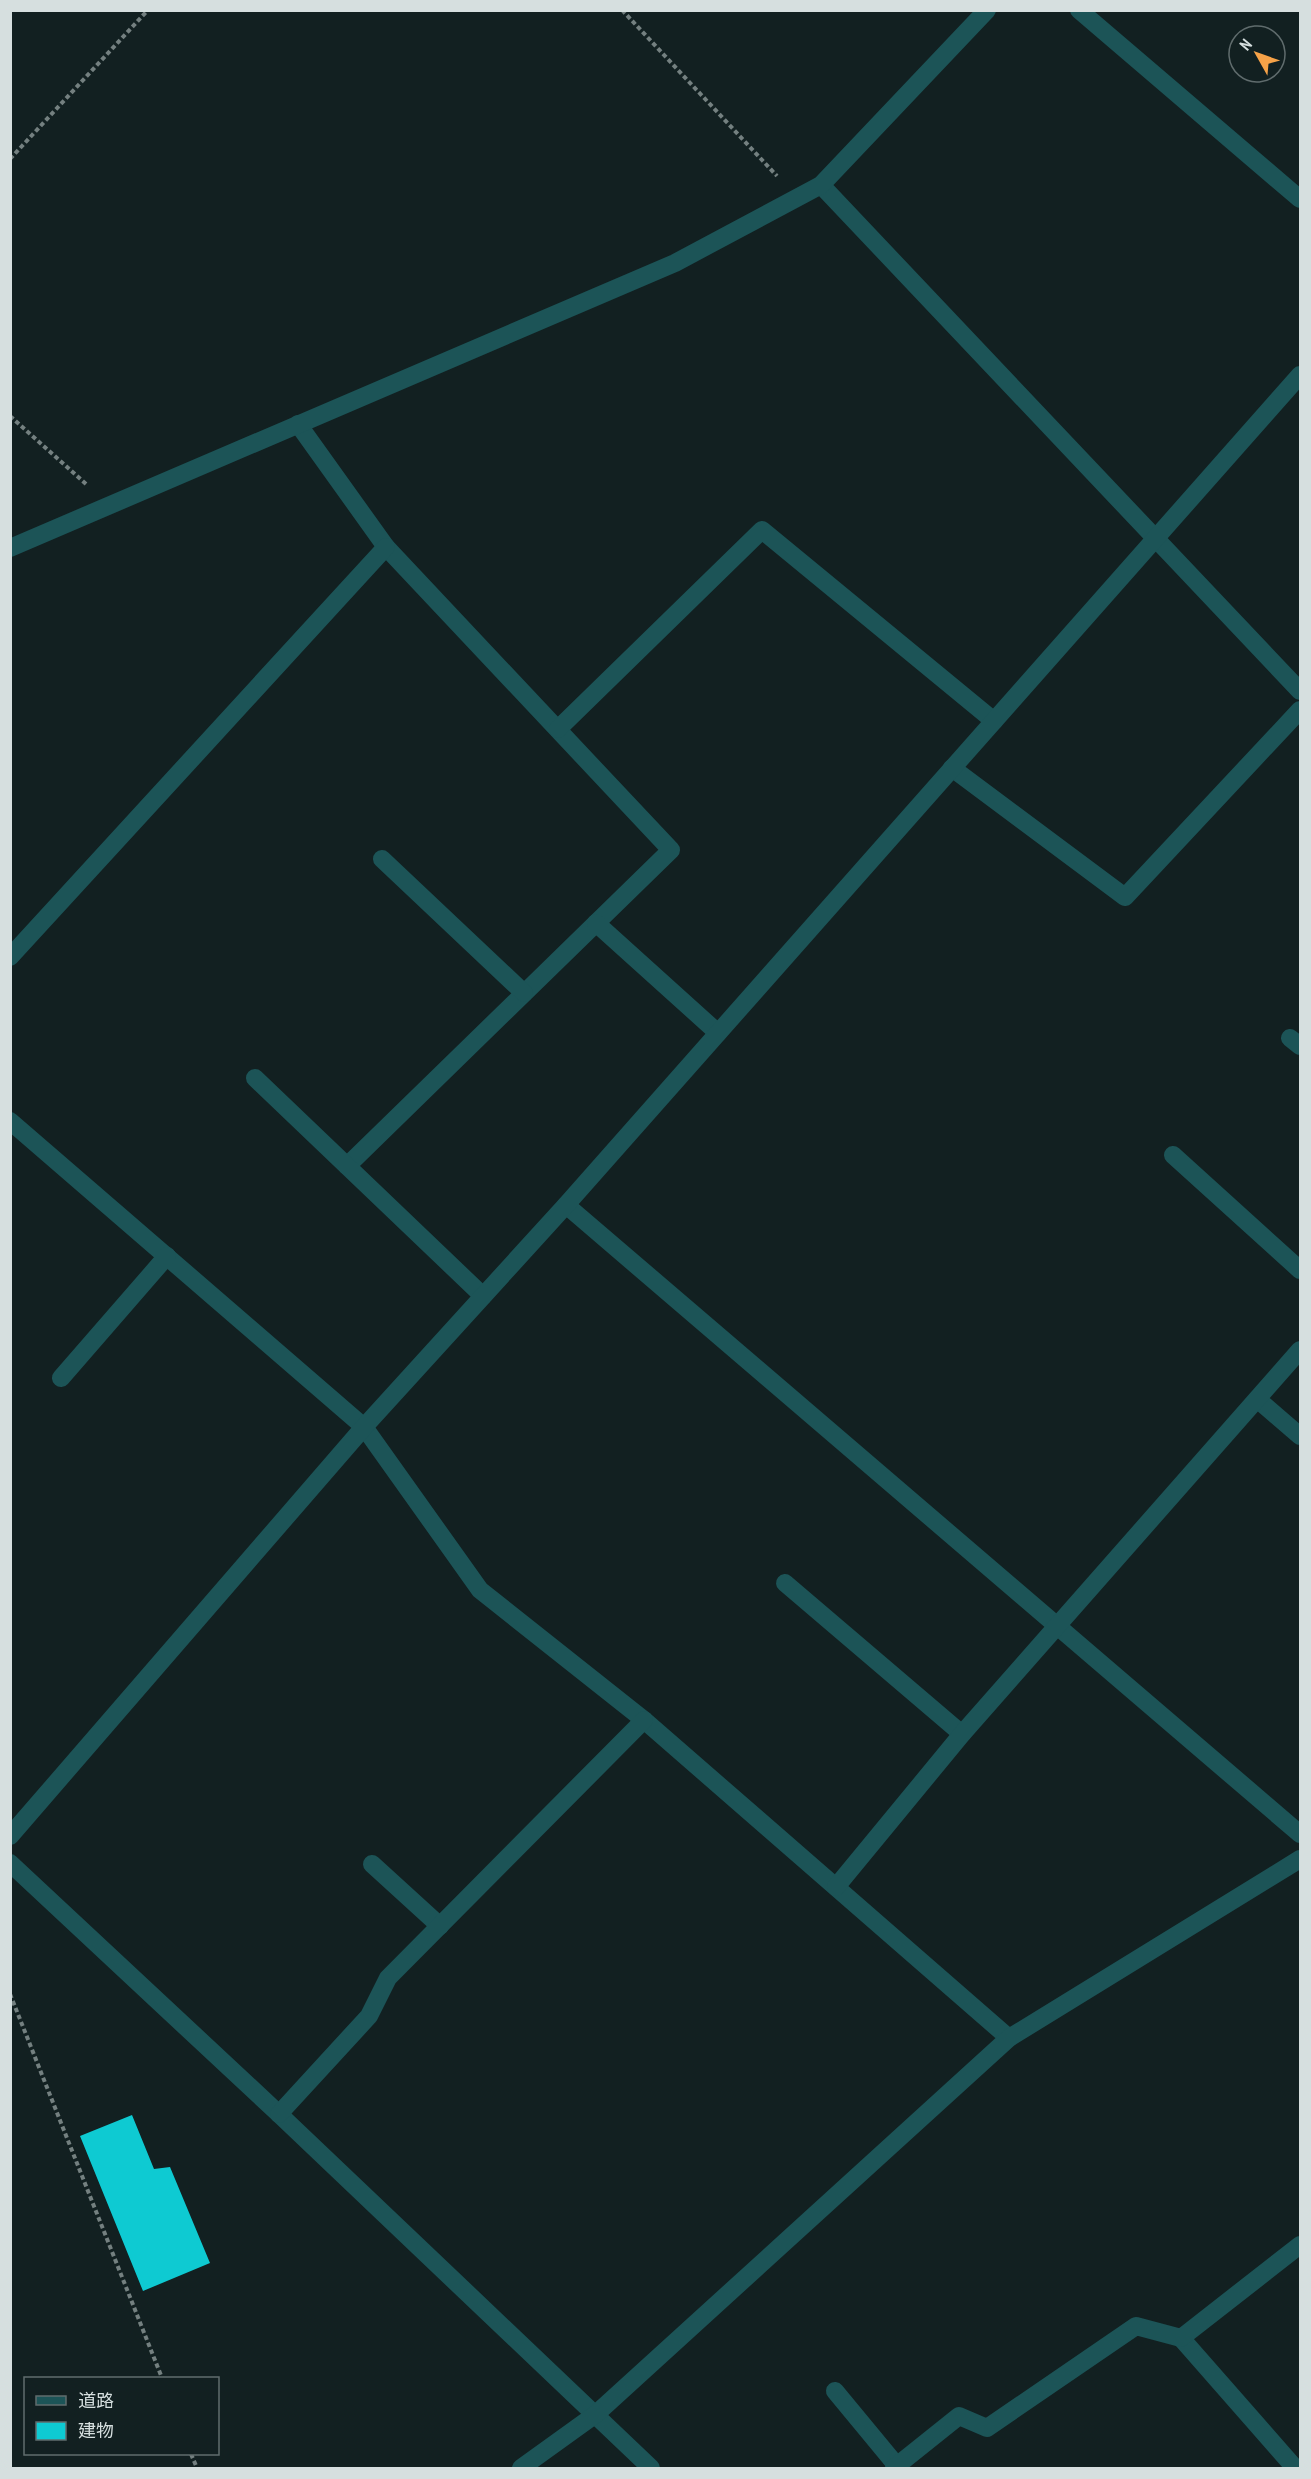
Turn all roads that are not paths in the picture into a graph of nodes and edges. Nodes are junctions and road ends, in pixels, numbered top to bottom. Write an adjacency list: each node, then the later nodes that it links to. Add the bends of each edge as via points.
1 (987, 10): 3 (street)
2 (1079, 10): 4 (street)
3 (821, 185): 6 (street, via 675,263); 7 (street)
4 (1300, 199)
5 (1300, 375): 7 (street)
6 (298, 424): 8 (street); 9 (street)
7 (1155, 539): 10 (street); 12 (street)
8 (386, 547): 13 (street); 17 (street)
9 (10, 548)
10 (1300, 691)
11 (1300, 710): 14 (street, via 1125,897)
12 (994, 721): 13 (street, via 762,530); 14 (street)
13 (558, 729): 16 (street, via 671,850)
14 (952, 768): 19 (street)
15 (382, 859): 18 (street)
16 (596, 923): 18 (street); 19 (street)
17 (10, 957)
18 (524, 993): 23 (street)
19 (718, 1033): 24 (street)
20 (255, 1078): 23 (street)
21 (10, 1121): 25 (street)
22 (1173, 1155): 26 (street)
23 (347, 1166): 27 (street)
24 (566, 1205): 27 (street); 34 (street)
25 (167, 1256): 29 (street); 31 (street)
26 (1300, 1270)
27 (483, 1296): 31 (street)
28 (1300, 1350): 30 (street)
29 (61, 1378)
30 (1257, 1399): 32 (street); 34 (street)
31 (364, 1427): 35 (street, via 480,1590); 38 (street)
32 (1300, 1436)
33 (784, 1583): 36 (street)
34 (1058, 1626): 36 (street); 37 (street)
35 (644, 1720): 42 (street); 43 (street)
36 (962, 1734): 42 (street)
37 (1300, 1834)
38 (10, 1836)
39 (1300, 1859): 44 (street)
40 (10, 1863): 45 (street)
41 (372, 1864): 43 (street)
42 (836, 1887): 44 (street)
43 (440, 1926): 45 (street, via 388,1978 369,2016)
44 (1010, 2038): 49 (street)
45 (279, 2114): 49 (street)
46 (1300, 2245): 47 (street)
47 (1181, 2338): 50 (street, via 1136,2326 987,2428 959,2416); 53 (street)
48 (836, 2391): 50 (street)
49 (596, 2414): 51 (street); 52 (street)
50 (895, 2467)
51 (521, 2469)
52 (651, 2469)
53 (1295, 2469)

